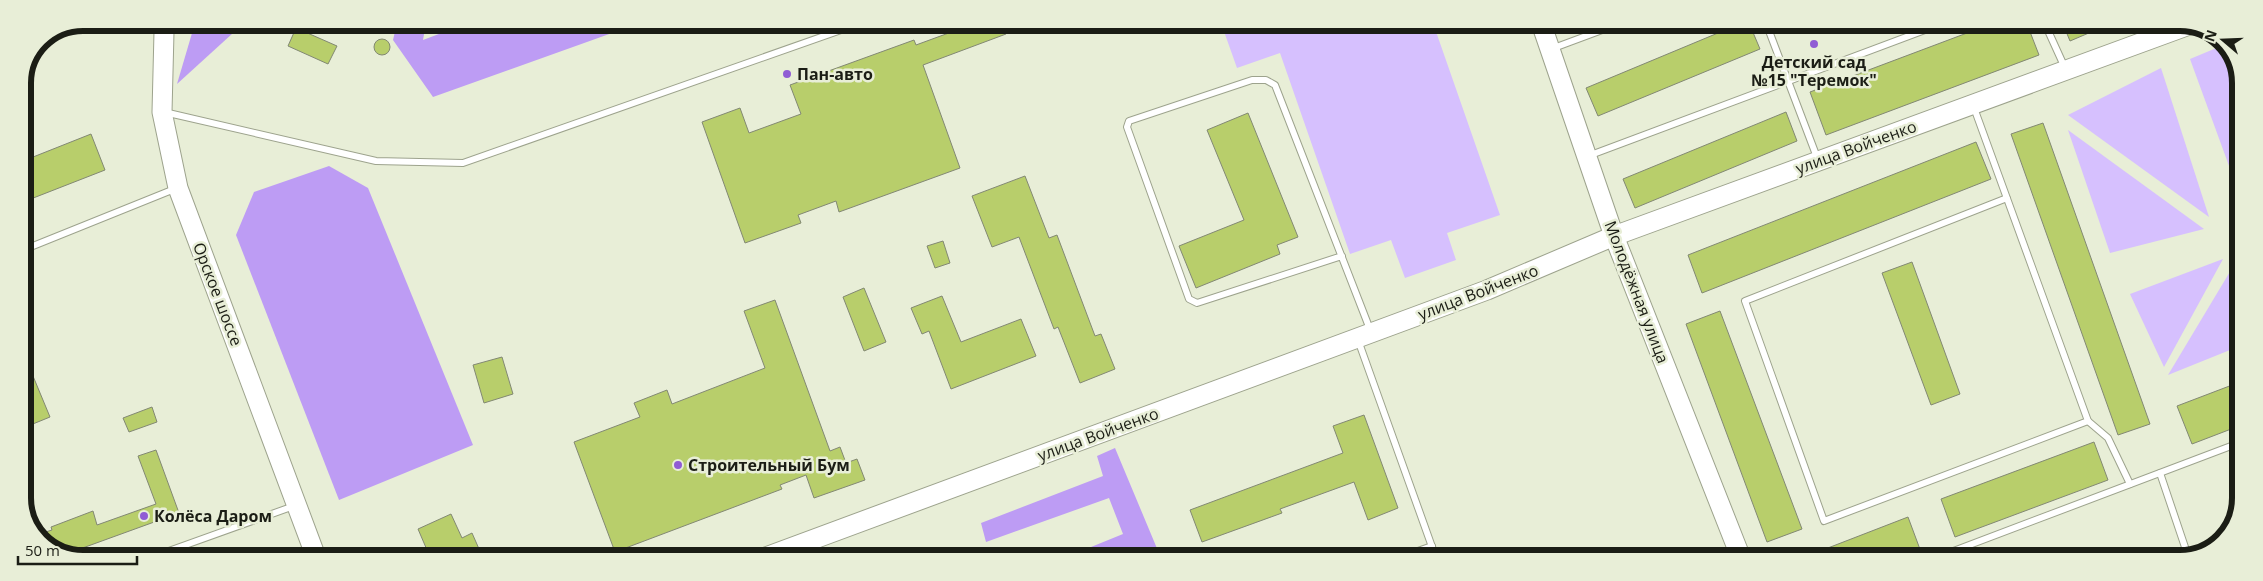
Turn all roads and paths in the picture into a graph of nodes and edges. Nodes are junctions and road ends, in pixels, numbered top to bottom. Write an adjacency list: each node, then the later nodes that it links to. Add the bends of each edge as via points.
1 (164, 31): 13 (main road, Орское шоссе)
2 (838, 31): 13 (lane, via 463,163 376,161)
3 (1544, 31): 9 (main road, Молодёжная улица)
4 (1599, 31): 9 (lane)
5 (1769, 31): 11 (lane)
6 (1922, 31): 11 (lane)
7 (2048, 31): 10 (lane)
8 (2173, 31): 10 (main road, улица Войченко)
9 (1550, 50): 14 (main road, Молодёжная улица)
10 (2066, 70): 12 (main road, улица Войченко)
11 (1788, 81): 14 (lane); 15 (lane)
12 (1973, 104): 15 (main road, улица Войченко); 17 (lane)
13 (162, 112): 16 (main road, Орское шоссе)
14 (1587, 157): 18 (main road, Молодёжная улица)
15 (1818, 161): 18 (main road, улица Войченко)
16 (178, 188): 19 (lane); 26 (main road, Орское шоссе)
17 (2007, 198): 22 (lane); 22 (lane, via 1745,301 1824,521)
18 (1614, 236): 21 (main road, улица Войченко, via 1487,290); 34 (main road, Молодёжная улица)
19 (31, 247)
20 (1342, 256): 20 (lane, via 1275,85 1266,80 1252,80 1129,122 1127,127 1189,299 1197,303); 21 (lane)
21 (1365, 335): 27 (lane); 31 (main road, улица Войченко)
22 (2088, 421): 25 (lane, via 2108,438)
23 (2232, 446): 24 (lane)
24 (2160, 473): 25 (lane); 28 (lane)
25 (2130, 484): 35 (lane)
26 (297, 505): 29 (lane); 30 (main road, Орское шоссе)
27 (1432, 546): 32 (lane); 33 (lane)
28 (2186, 549)
29 (172, 550)
30 (313, 550)
31 (785, 550)
32 (1421, 550)
33 (1433, 550)
34 (1738, 550)
35 (1956, 550)

